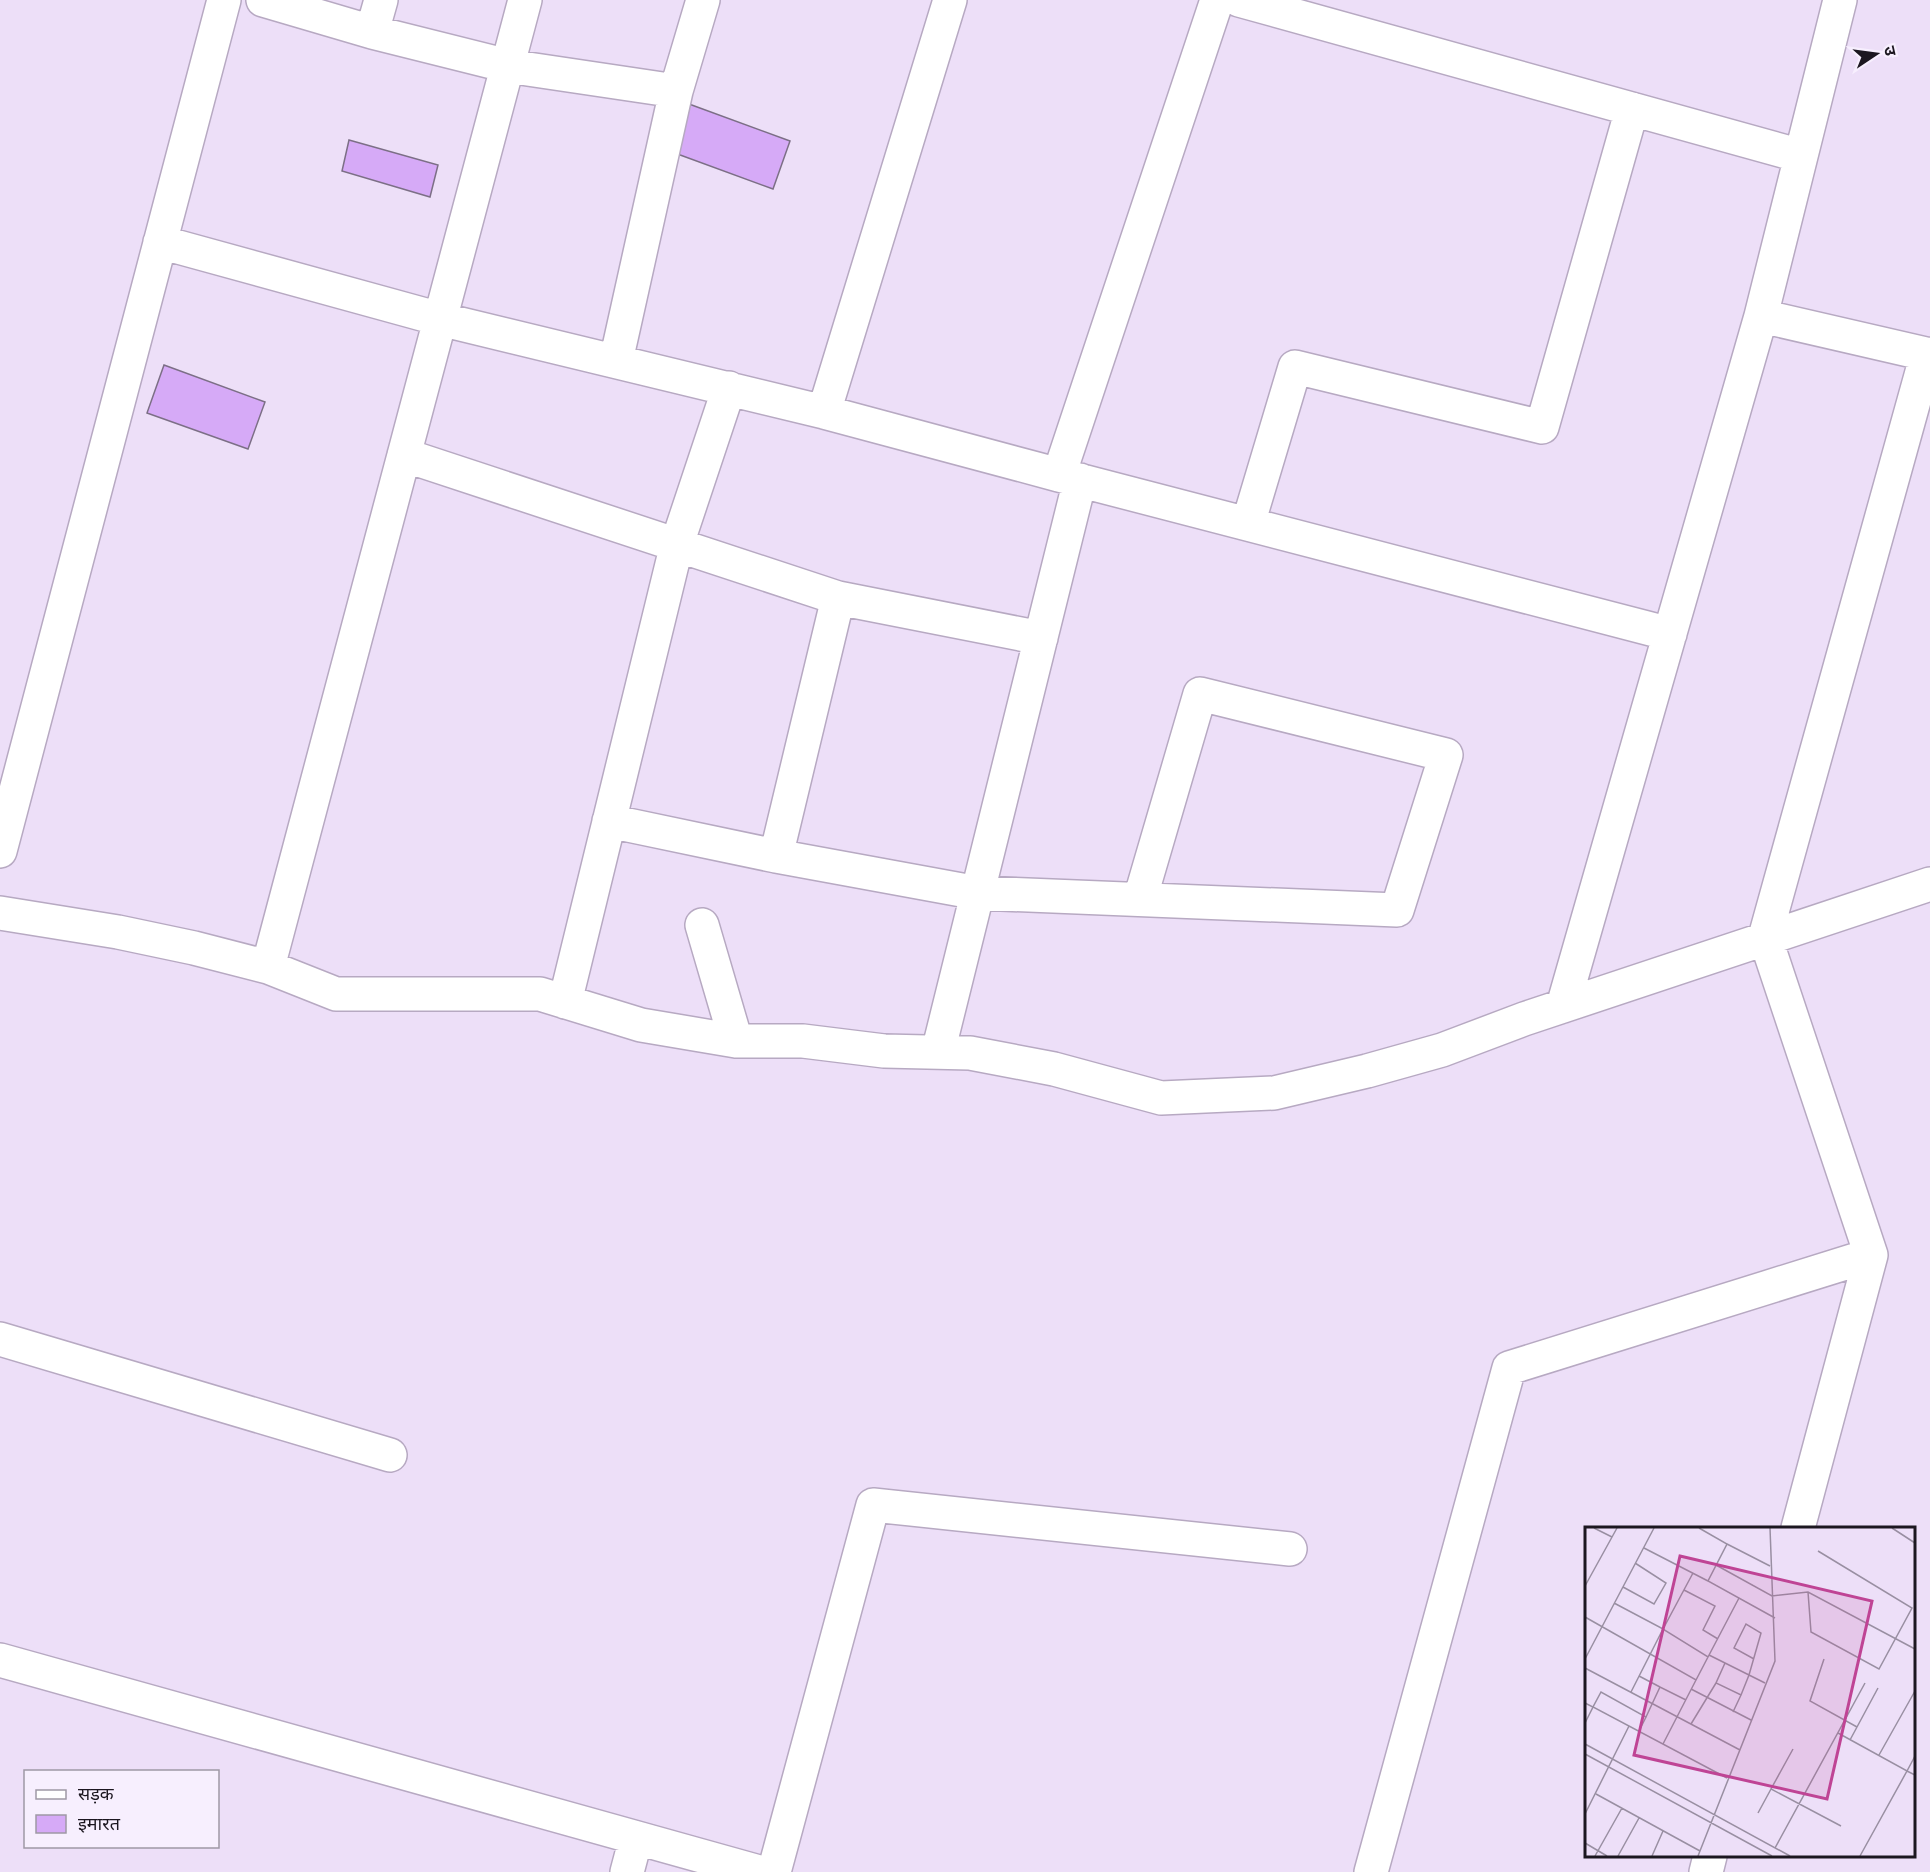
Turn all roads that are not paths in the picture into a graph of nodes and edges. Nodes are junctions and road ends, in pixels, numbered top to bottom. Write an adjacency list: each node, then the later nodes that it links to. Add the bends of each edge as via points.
1 (224, 0): 15 (street)
2 (263, 0): 10 (street)
3 (381, 0): 10 (street)
4 (525, 0): 11 (street)
5 (703, 0): 12 (street)
6 (950, 0): 21 (street)
7 (1217, 0): 23 (street)
8 (1239, 0): 13 (street)
9 (1840, 0): 14 (street)
10 (372, 32): 11 (street)
11 (508, 66): 12 (street); 17 (street)
12 (676, 91): 19 (street)
13 (1632, 109): 14 (street); 24 (street, via 1542,427 1295,367)
14 (1801, 156): 16 (street)
15 (160, 242): 17 (street); 30 (street)
16 (1761, 316): 18 (street); 27 (street)
17 (440, 319): 19 (street); 22 (street)
18 (1928, 354): 37 (street)
19 (616, 361): 20 (street)
20 (729, 388): 21 (street); 25 (street)
21 (824, 412): 23 (street)
22 (404, 454): 25 (street); 38 (street)
23 (1070, 477): 24 (street); 28 (street)
24 (1248, 524): 27 (street)
25 (677, 544): 26 (street); 29 (street)
26 (838, 598): 28 (street); 31 (street)
27 (1670, 634): 40 (street)
28 (1041, 638): 33 (street)
29 (609, 821): 31 (street); 39 (street)
30 (0, 851)
31 (776, 856): 33 (street)
32 (1930, 884): 37 (street)
33 (978, 893): 34 (street); 42 (street)
34 (1140, 899): 34 (street, via 1397,910 1446,755 1200,694)
35 (0, 914): 38 (street, via 118,933)
36 (702, 925): 41 (street)
37 (1765, 937): 40 (street); 43 (street)
38 (268, 967): 39 (street, via 336,994 540,994)
39 (565, 1002): 41 (street, via 641,1025)
40 (1563, 1006): 42 (street, via 1442,1050 1274,1093 1161,1098 1054,1070 970,1053)
41 (736, 1041): 42 (street, via 803,1041 885,1051)
42 (938, 1052)
43 (1870, 1255): 46 (street); 54 (street, via 1509,1368)
44 (0, 1339): 45 (street)
45 (390, 1455)
46 (1798, 1527)
47 (1290, 1550): 53 (street, via 873,1505)
48 (0, 1660): 49 (street)
49 (636, 1838): 51 (street); 52 (street)
50 (1710, 1857): 55 (street)
51 (627, 1872)
52 (759, 1872)
53 (774, 1872)
54 (1371, 1872)
55 (1706, 1872)

